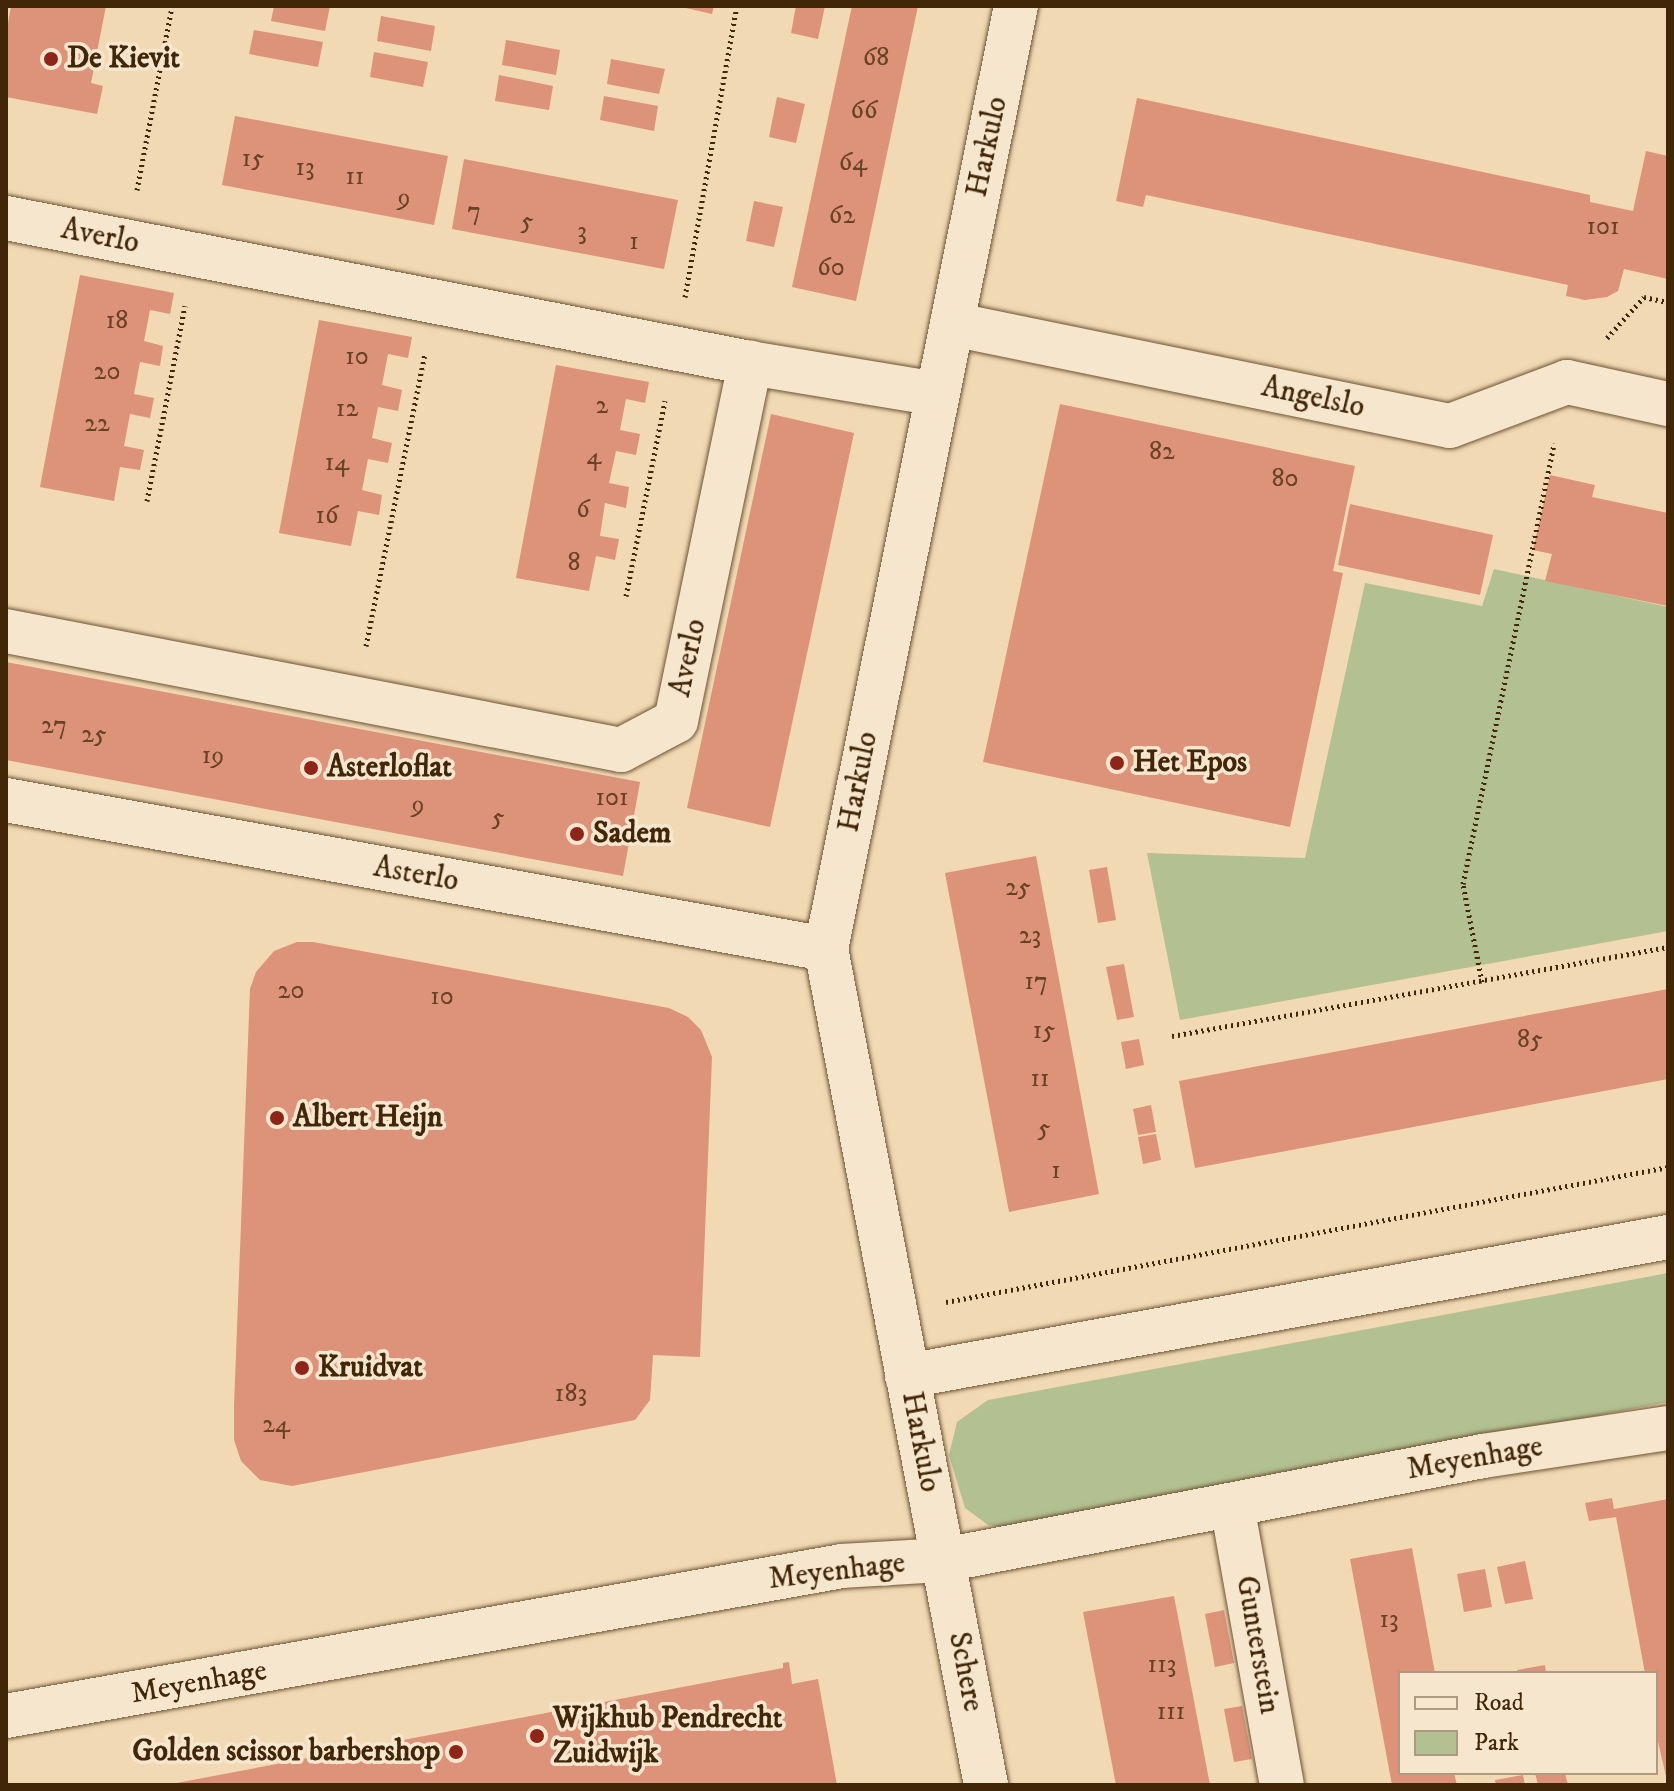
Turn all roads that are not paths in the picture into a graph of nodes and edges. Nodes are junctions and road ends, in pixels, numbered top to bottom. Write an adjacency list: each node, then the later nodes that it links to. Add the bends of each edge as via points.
1 (1016, 6): 3 (street, Harkulo)
2 (6, 218): 4 (street, Averlo)
3 (952, 324): 5 (street, Harkulo); 6 (street, Angelslo, via 1450,426 1567,382)
4 (750, 363): 5 (street, Averlo); 7 (street, Averlo, via 676,721 621,750)
5 (937, 394): 9 (street, Harkulo)
6 (1668, 404)
7 (6, 631)
8 (6, 800): 9 (street, Asterlo)
9 (826, 949): 11 (street, Harkulo)
10 (1668, 1237): 11 (street)
11 (907, 1376): 14 (street, Harkulo)
12 (1668, 1428): 13 (street, Meyenhage, via 1483,1456)
13 (1232, 1505): 14 (street, Meyenhage); 17 (street, Gunterstein)
14 (944, 1560): 15 (street, Meyenhage, via 842,1566); 16 (street, Schere)
15 (6, 1716)
16 (986, 1785)
17 (1282, 1785)

